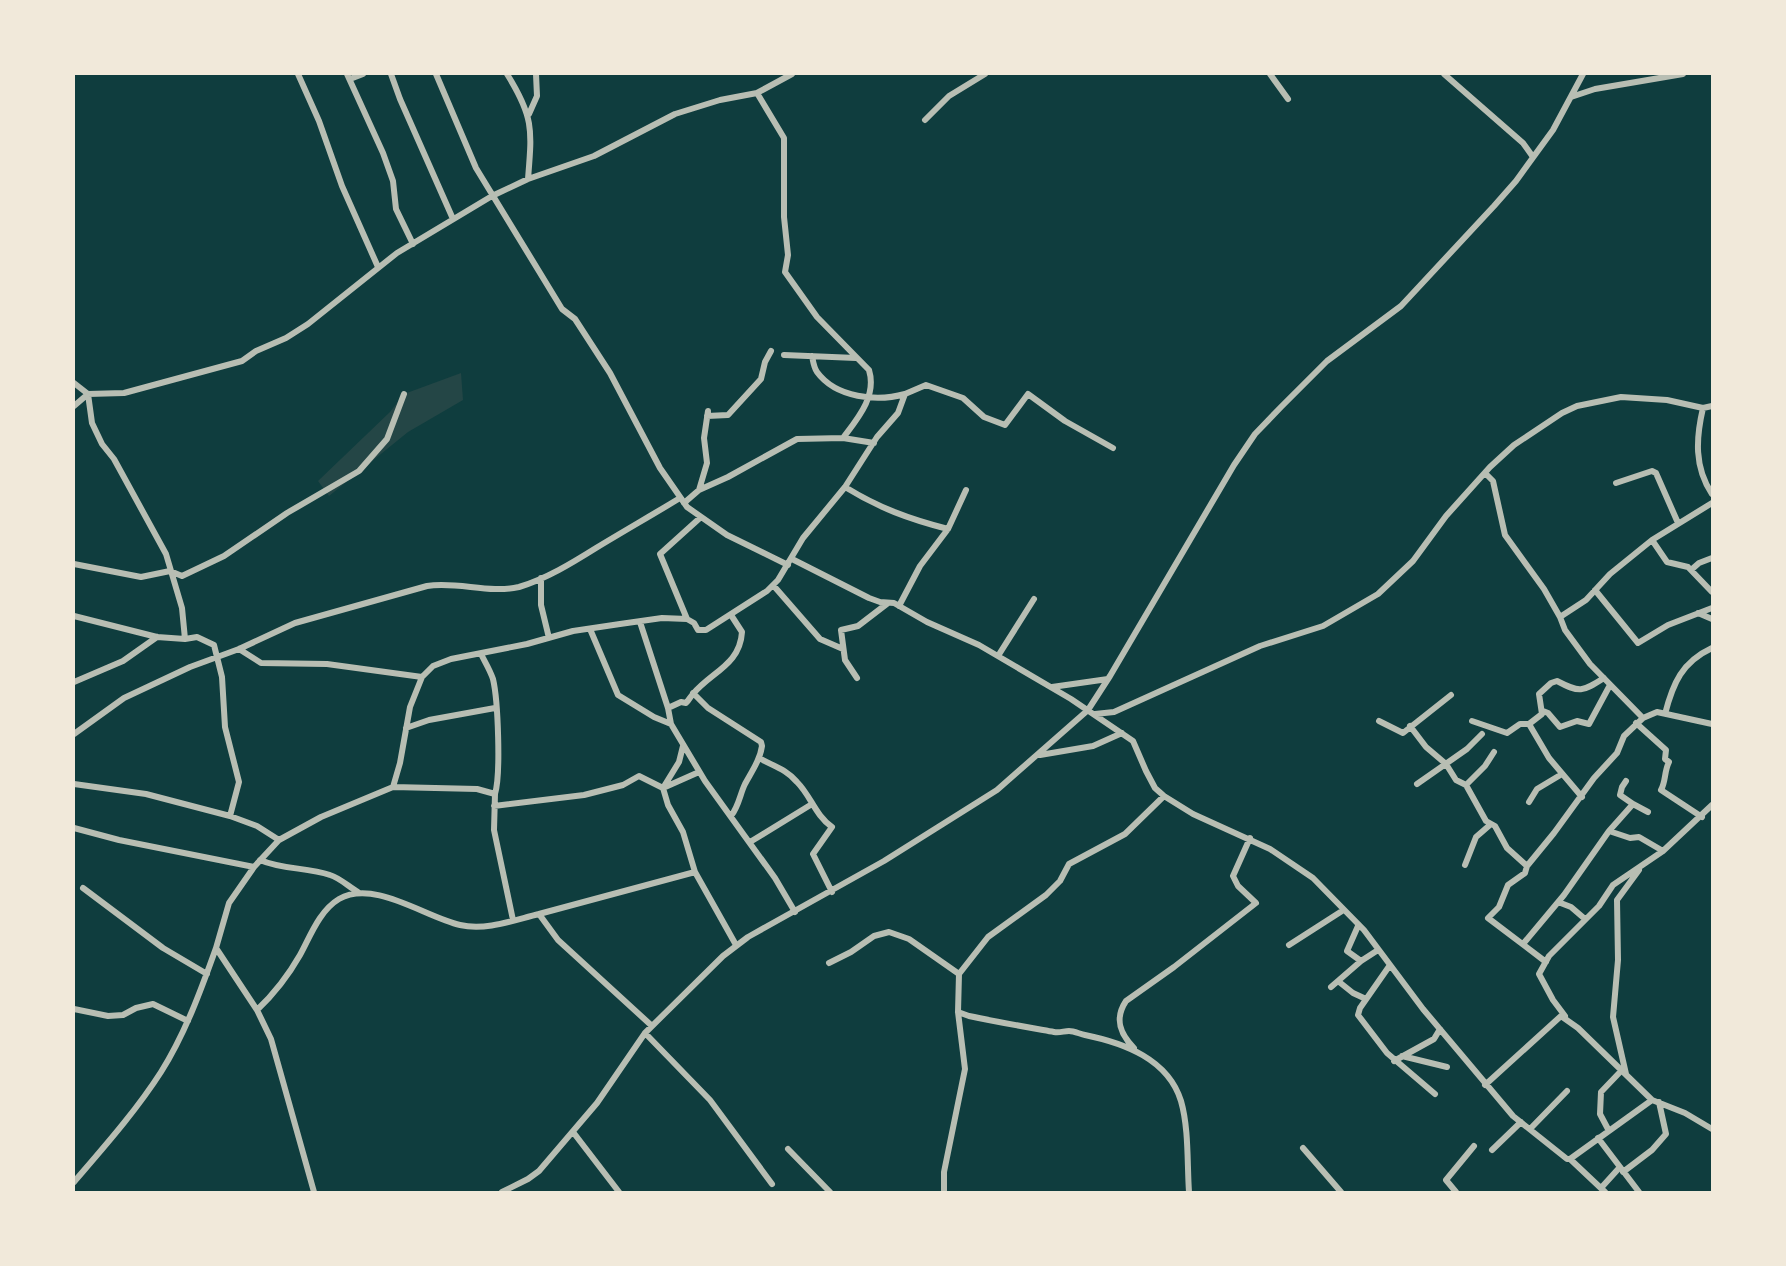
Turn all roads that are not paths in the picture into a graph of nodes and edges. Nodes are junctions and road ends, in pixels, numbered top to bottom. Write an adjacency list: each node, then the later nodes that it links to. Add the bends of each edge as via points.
1 (298, 74): 24 (street)
2 (363, 74): 13 (street)
3 (391, 74): 22 (street)
4 (436, 74): 21 (street)
5 (507, 74): 17 (street)
6 (536, 74): 17 (street, via 537,96)
7 (792, 74): 14 (street)
8 (985, 74): 18 (street, via 949,96)
9 (1270, 74): 16 (street)
10 (1444, 74): 19 (street)
11 (1584, 74): 15 (street)
12 (1683, 74): 15 (street)
13 (349, 76): 23 (street, via 383,153 396,209)
14 (757, 93): 20 (street, via 675,114 594,156); 28 (street, via 784,138 785,272 817,317)
15 (1571, 97): 19 (street)
16 (1287, 99)
17 (529, 114): 20 (street)
18 (925, 120)
19 (1533, 156): 85 (street, via 1494,206 1401,306 1327,361 1255,434)
20 (528, 180): 21 (street)
21 (492, 196): 22 (street); 46 (street, via 562,309 575,319 610,373)
22 (453, 219): 23 (street)
23 (413, 244): 24 (street)
24 (378, 267): 30 (street, via 309,324 242,362 124,393)
25 (771, 351): 43 (street, via 761,379 728,415 707,414 707,463)
26 (784, 355): 27 (street)
27 (812, 356): 28 (street); 33 (street, via 816,371 832,386)
28 (856, 358): 33 (street, via 869,370)
29 (74, 383): 30 (street)
30 (88, 394): 34 (street); 56 (street, via 92,423 154,531)
31 (404, 394): 56 (street, via 387,439 359,471 224,556 182,576)
32 (905, 394): 33 (street); 38 (street, via 898,413); 39 (street, via 926,384 963,398 984,417 1005,425 1028,394)
33 (868, 397): 37 (street)
34 (74, 406)
35 (1713, 406): 36 (street)
36 (1703, 408): 40 (street, via 1621,397 1577,406 1514,445); 45 (street, via 1698,430 1699,467)
37 (843, 438): 38 (street); 43 (street, via 797,439)
38 (874, 443): 42 (street)
39 (1113, 448)
40 (1485, 473): 68 (street, via 1493,481 1505,534); 95 (street, via 1413,561 1378,594 1323,626 1260,646 1114,712)
41 (1616, 484): 49 (street, via 1656,473)
42 (845, 487): 50 (street, via 909,519); 53 (street, via 803,538)
43 (699, 490): 46 (street)
44 (966, 490): 50 (street)
45 (1713, 494)
46 (682, 500): 48 (street); 57 (street)
47 (1713, 503): 49 (street)
48 (701, 517): 53 (street, via 727,535); 69 (street, via 660,554)
49 (1678, 523): 51 (street)
50 (948, 529): 63 (street, via 920,566)
51 (1652, 540): 55 (street, via 1667,562); 59 (street)
52 (1711, 560): 55 (street)
53 (790, 562): 58 (street); 62 (street)
54 (74, 564): 56 (street, via 141,577)
55 (1691, 570): 60 (street)
56 (170, 571): 75 (street, via 182,608)
57 (541, 578): 74 (street, via 541,605); 76 (street, via 517,587 419,587 295,623)
58 (773, 585): 66 (street); 77 (street, via 820,639)
59 (1595, 590): 65 (street, via 1637,643); 68 (street)
60 (1713, 592)
61 (1034, 598): 80 (street)
62 (888, 603): 63 (street); 77 (street, via 858,625 841,630)
63 (899, 606): 80 (street)
64 (1713, 608): 65 (street)
65 (1698, 613): 70 (street)
66 (731, 615): 69 (street, via 702,631); 89 (street, via 742,632 737,652)
67 (74, 616): 73 (street)
68 (1560, 617): 84 (street, via 1565,630)
69 (687, 619): 71 (street)
70 (1713, 619)
71 (640, 622): 72 (street); 92 (street)
72 (590, 629): 74 (street); 101 (street, via 618,695)
73 (157, 637): 75 (street); 86 (street, via 123,661)
74 (549, 638): 79 (street)
75 (185, 639): 81 (street, via 197,637 214,645)
76 (239, 649): 81 (street); 82 (street, via 261,663 327,664)
77 (843, 649): 83 (street)
78 (1713, 649): 96 (street, via 1686,666 1672,685)
79 (481, 654): 82 (street, via 450,659); 91 (street, via 492,679)
80 (998, 656): 88 (street)
81 (217, 657): 107 (street, via 124,698); 131 (street, via 225,727 239,782)
82 (422, 677): 105 (street)
83 (857, 677)
84 (1604, 678): 87 (street); 94 (street, via 1577,691 1557,681 1551,683 1539,694)
85 (1108, 679): 88 (street); 93 (street)
86 (74, 682)
87 (1611, 685): 94 (street, via 1589,724 1577,721 1560,727); 97 (street)
88 (1050, 687): 93 (street)
89 (693, 693): 92 (street, via 686,703); 112 (street, via 761,743)
90 (1451, 695): 104 (street)
91 (495, 708): 105 (street); 122 (street)
92 (668, 708): 101 (street)
93 (1088, 710): 95 (street); 111 (street)
94 (1542, 711): 102 (street)
95 (1095, 714): 106 (street)
96 (1665, 714): 97 (street, via 1650,713); 103 (street)
97 (1643, 718): 100 (street)
98 (1379, 721): 104 (street, via 1403,733)
99 (1472, 722): 102 (street, via 1507,733)
100 (1636, 723): 124 (street); 133 (street, via 1666,750 1669,762 1661,790)
101 (671, 724): 109 (street)
102 (1529, 724): 115 (street)
103 (1713, 724)
104 (1410, 726): 113 (street)
105 (406, 728): 120 (street)
106 (1122, 733): 111 (street, via 1093,746); 123 (street, via 1133,741 1150,780)
107 (74, 734)
108 (1482, 734): 113 (street)
109 (683, 746): 114 (street); 121 (street)
110 (1494, 752): 119 (street)
111 (1038, 756): 149 (street, via 997,790)
112 (759, 758): 126 (street, via 794,779); 132 (street)
113 (1446, 764): 117 (street); 119 (street, via 1456,780)
114 (699, 772): 121 (street); 132 (street)
115 (1562, 774): 124 (street); 125 (street, via 1537,789)
116 (1626, 781): 127 (street, via 1620,795)
117 (1417, 783)
118 (74, 784): 131 (street, via 146,794)
119 (1466, 785): 134 (street)
120 (393, 786): 122 (street, via 477,789); 138 (street)
121 (663, 788): 128 (street, via 639,776 584,796); 146 (street)
122 (495, 794): 128 (street)
123 (1164, 796): 137 (street); 167 (street, via 1125,834 1069,864 1060,881 988,937)
124 (1582, 797): 144 (street)
125 (1529, 802)
126 (812, 804): 139 (street); 149 (street, via 832,827 813,854)
127 (1633, 804): 130 (street); 136 (street)
128 (494, 806): 155 (street, via 494,830)
129 (1713, 806): 133 (street)
130 (1647, 812)
131 (230, 816): 138 (street)
132 (731, 816): 139 (street)
133 (1702, 817): 140 (street)
134 (1491, 824): 142 (street, via 1476,837); 144 (street, via 1507,849)
135 (74, 827): 145 (street)
136 (1609, 831): 140 (street, via 1639,838); 150 (street)
137 (1250, 838): 151 (street, via 1313,878); 179 (street, via 1233,876 1256,903 1126,1001 1120,1028 1122,1037)
138 (279, 840): 141 (street)
139 (751, 842): 152 (street)
140 (1663, 851): 143 (street)
141 (260, 860): 145 (street); 148 (street, via 333,875)
142 (1465, 865)
143 (1642, 865): 154 (street, via 1614,885); 183 (street, via 1617,900 1613,1017)
144 (1527, 866): 157 (street, via 1525,873 1508,885 1499,907 1488,918)
145 (254, 867): 160 (street, via 229,904)
146 (695, 872): 153 (street); 158 (street)
147 (83, 888): 166 (street, via 163,948)
148 (358, 892): 155 (street, via 403,903 462,926 485,927); 172 (street, via 327,910 277,991)
149 (832, 892): 152 (street)
150 (1558, 902): 154 (street); 157 (street)
151 (1342, 911): 156 (street); 159 (street)
152 (794, 912): 158 (street)
153 (538, 914): 155 (street); 176 (street, via 558,940)
154 (1586, 919): 163 (street)
155 (513, 920)
156 (1358, 926): 161 (street); 162 (street, via 1347,951)
157 (1523, 944): 163 (street)
158 (736, 945): 176 (street)
159 (1289, 945)
160 (216, 948): 166 (street); 172 (street)
161 (1378, 950): 162 (street); 165 (street)
162 (1361, 961): 168 (street)
163 (1546, 962): 174 (street, via 1539,974)
164 (829, 963): 167 (street, via 889,932 909,939)
165 (1390, 965): 170 (street); 177 (street)
166 (207, 974): 175 (street)
167 (959, 974): 173 (street)
168 (1338, 981): 169 (street); 170 (street)
169 (1331, 987)
170 (1366, 999): 181 (street, via 1358,1015)
171 (74, 1009): 175 (street, via 108,1016 153,1004)
172 (257, 1010): 203 (street, via 271,1039)
173 (958, 1012): 179 (street, via 1098,1037); 207 (street, via 965,1069)
174 (1565, 1017): 183 (street); 184 (street, via 1558,1018)
175 (188, 1021): 200 (street, via 161,1072)
176 (652, 1026): 178 (street)
177 (1440, 1028): 180 (street, via 1434,1039); 184 (street)
178 (645, 1033): 192 (street); 201 (street, via 710,1100)
179 (1135, 1049): 208 (street, via 1171,1080 1180,1099)
180 (1402, 1056): 181 (street); 182 (street)
181 (1394, 1061): 186 (street)
182 (1447, 1067)
183 (1624, 1072): 187 (street); 191 (street, via 1601,1091 1600,1114)
184 (1485, 1085): 188 (street)
185 (1567, 1091): 189 (street)
186 (1435, 1094)
187 (1655, 1101): 190 (street); 191 (street); 199 (street, via 1666,1133 1652,1150)
188 (1521, 1122): 189 (street); 197 (street)
189 (1531, 1129): 198 (street)
190 (1713, 1129)
191 (1609, 1130): 193 (street)
192 (573, 1132): 204 (street, via 539,1171); 205 (street)
193 (1598, 1138): 198 (street); 199 (street)
194 (1474, 1146): 210 (street, via 1446,1180)
195 (1303, 1148): 209 (street)
196 (788, 1149): 206 (street)
197 (1492, 1150)
198 (1570, 1159): 202 (street)
199 (1622, 1170): 202 (street); 211 (street)
200 (74, 1182)
201 (772, 1184)
202 (1603, 1190)
203 (314, 1192)
204 (502, 1192)
205 (619, 1192)
206 (830, 1192)
207 (944, 1192)
208 (1189, 1192)
209 (1341, 1192)
210 (1456, 1192)
211 (1639, 1192)

